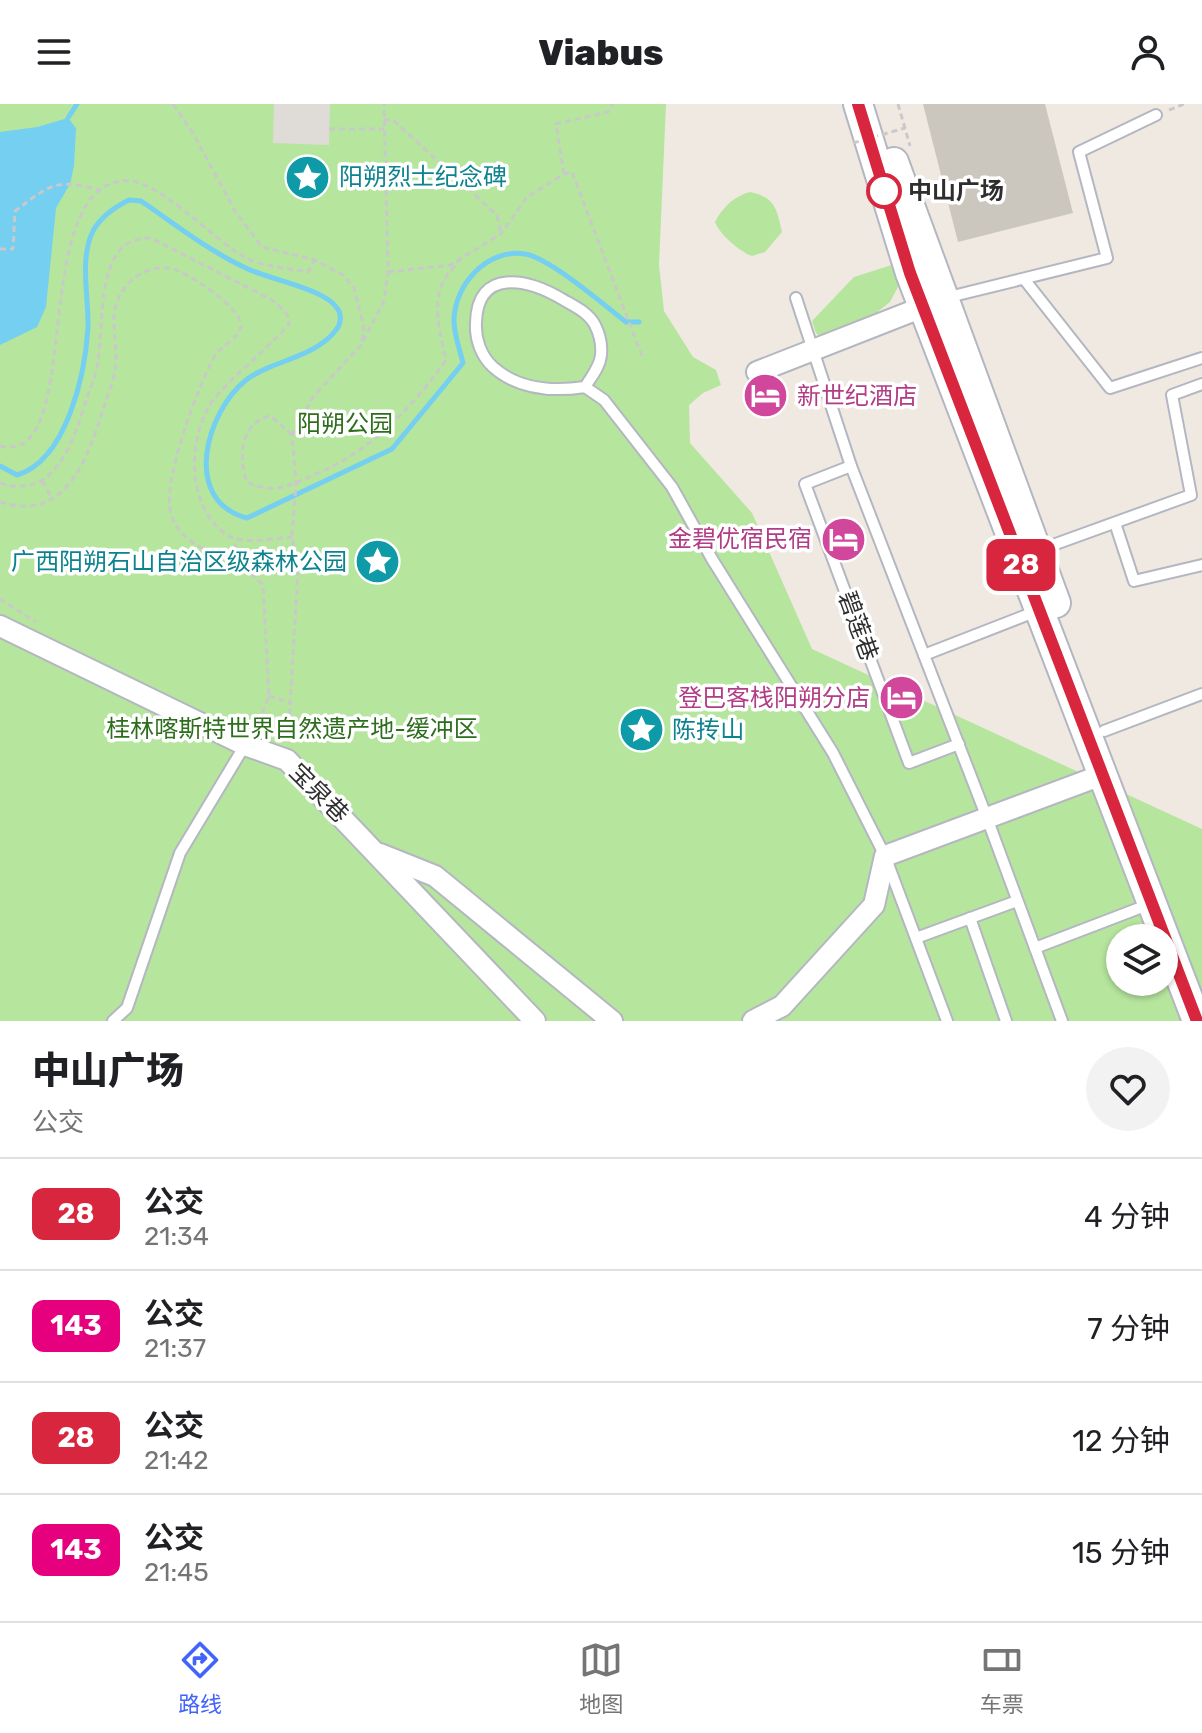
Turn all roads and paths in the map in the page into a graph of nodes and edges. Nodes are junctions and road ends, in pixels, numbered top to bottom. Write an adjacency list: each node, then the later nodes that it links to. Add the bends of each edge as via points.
1 (173, 104): 18 (path, via 262,247)
2 (384, 104): 8 (path)
3 (613, 104): 13 (path, via 608,112 556,124)
4 (858, 104): 22 (main road, via 895,229)
5 (877, 104): 22 (main road)
6 (1184, 104): 7 (path)
7 (1156, 115): 20 (lane, via 1079,152 1107,258)
8 (384, 120): 11 (path); 15 (path, via 393,120 497,215)
9 (905, 128): 12 (path, bridge)
10 (329, 129): 11 (path)
11 (384, 129): 19 (path)
12 (853, 143)
13 (564, 174): 15 (path, via 527,197); 25 (path, via 572,172)
14 (99, 190): 16 (path, via 49,185 15,211 13,249); 18 (path, via 122,180 153,189 249,260 308,272); 31 (path, via 77,218 39,429 18,446)
15 (501, 234): 17 (path)
16 (0, 249)
17 (461, 258): 19 (path, via 450,265); 35 (path, via 439,293 446,360 433,379 380,436 350,458)
18 (315, 260): 23 (path, via 343,275 354,288 364,328)
19 (388, 272): 23 (path, via 384,301)
20 (1024, 279): 22 (lane); 26 (lane, via 1110,388)
21 (796, 298): 24 (lane, 碧莲巷)
22 (933, 303): 24 (street); 41 (main road); 45 (main road)
23 (361, 345): 30 (path, via 313,397)
24 (811, 350): 27 (street); 32 (lane, 碧莲巷)
25 (642, 356)
26 (1202, 358)
27 (757, 372)
28 (1202, 384): 38 (lane, via 1172,395 1191,495)
29 (585, 387): 29 (lane, via 601,353 594,323 581,310 526,283 503,282 482,296 476,335 489,364 525,386); 60 (lane, via 604,400 672,487 833,753)
30 (292, 435): 35 (path); 35 (path, via 271,416 260,418 240,454 247,482 262,489)
31 (0, 446)
32 (851, 466): 48 (lane, 碧莲巷); 54 (lane, 碧莲巷, via 805,484 909,763)
33 (42, 481): 34 (path, via 25,487); 36 (path); 40 (path, via 72,444 98,364 113,259 127,244 151,238 262,294 288,315 286,331 223,387 196,442 195,479 202,506 223,533)
34 (0, 483)
35 (296, 483): 39 (path)
36 (53, 499): 37 (path, via 17,507); 42 (path, via 74,481 97,427 115,370 114,314 119,298 148,269 177,270 207,287 241,322 238,334 215,356 180,447 168,497 184,536)
37 (0, 502)
38 (1115, 523): 41 (lane); 43 (lane, via 1134,581)
39 (292, 537): 40 (path); 51 (path, via 298,570)
40 (238, 540): 42 (path)
41 (1037, 551): 53 (main road)
42 (228, 559): 50 (path, via 263,586)
43 (1202, 565)
44 (0, 599): 47 (path)
45 (1039, 610): 48 (lane); 57 (main road)
46 (0, 626): 55 (street, 宝泉巷)
47 (46, 627)
48 (924, 655): 54 (lane, 碧莲巷)
49 (1202, 694): 53 (lane)
50 (269, 696): 51 (path); 52 (path, via 263,711 250,720)
51 (291, 703): 56 (path)
52 (230, 718)
53 (1104, 731): 66 (main road)
54 (959, 744): 58 (lane, 碧莲巷)
55 (245, 745): 56 (street, 宝泉巷); 67 (lane, via 180,853)
56 (287, 760): 59 (street, 宝泉巷)
57 (1102, 775): 58 (street); 62 (main road)
58 (987, 818): 60 (street); 61 (lane, 碧莲巷)
59 (374, 851): 68 (street, 宝泉巷); 71 (street, via 435,876)
60 (885, 856): 64 (lane); 72 (street, via 874,905 782,1006)
61 (1017, 901): 63 (lane); 65 (lane, 碧莲巷)
62 (1152, 903): 65 (lane); 76 (main road)
63 (970, 918): 64 (lane); 74 (lane)
64 (916, 938): 73 (lane)
65 (1035, 948): 75 (lane, 碧莲巷)
66 (1202, 985)
67 (127, 1008): 69 (lane); 70 (lane)
68 (529, 1019)
69 (113, 1021)
70 (125, 1021)
71 (612, 1021)
72 (753, 1021)
73 (947, 1021)
74 (1006, 1021)
75 (1062, 1021)
76 (1197, 1021)

